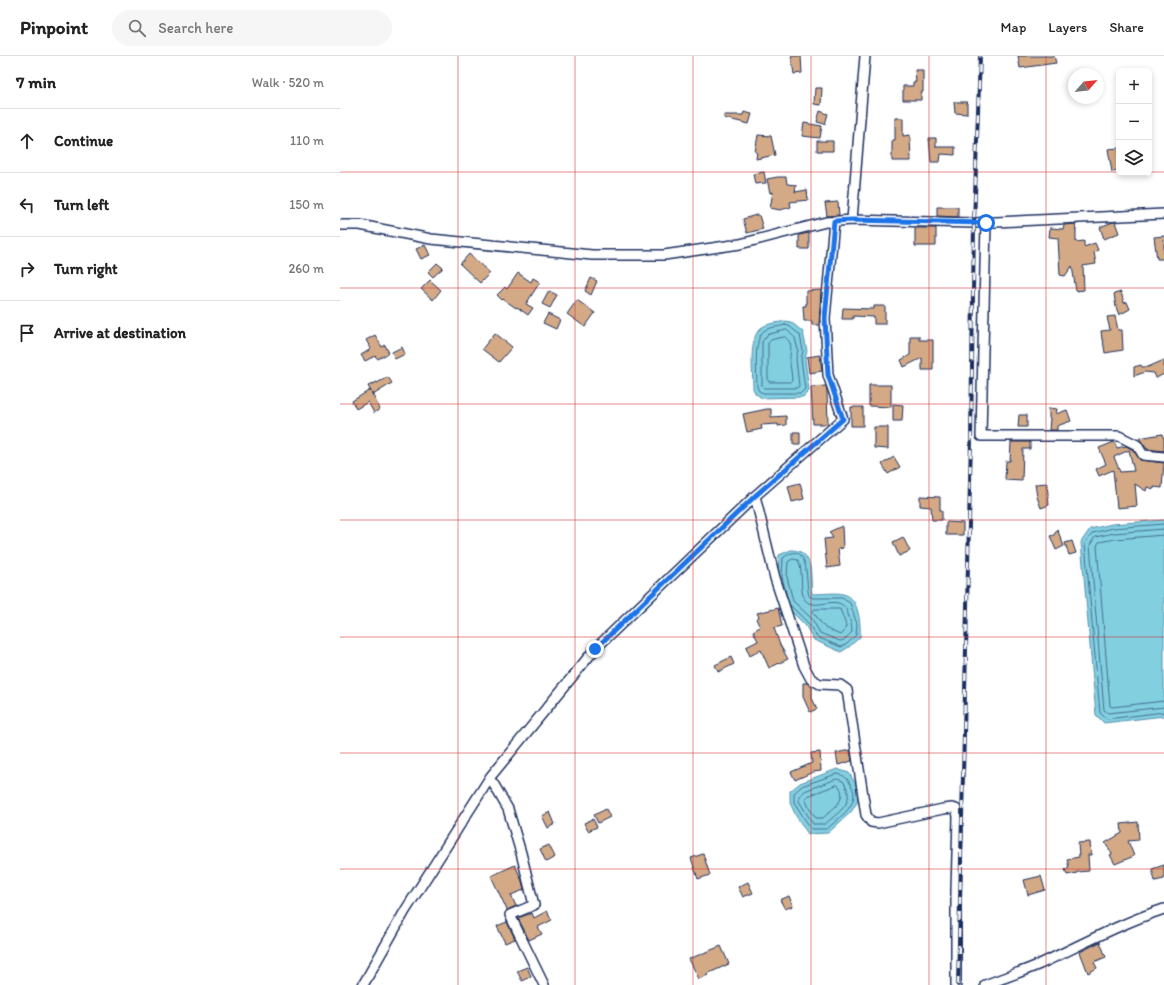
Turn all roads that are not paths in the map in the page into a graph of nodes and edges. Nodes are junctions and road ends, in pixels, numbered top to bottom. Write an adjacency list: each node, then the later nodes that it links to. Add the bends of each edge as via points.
1 (865, 56): 3 (street)
2 (1164, 214): 5 (street)
3 (852, 220): 4 (street); 5 (street)
4 (834, 221): 6 (street, via 740,244 664,255 584,254 431,239 360,225); 8 (street, via 825,318 828,375 843,419)
5 (986, 223): 7 (street, via 981,436 1119,436 1137,445 1143,455)
6 (340, 225)
7 (1164, 457)
8 (755, 496): 11 (street, via 595,649 491,776 405,911); 13 (street, via 775,578 804,666 811,679 820,684 840,684 847,690 866,815 870,822 878,823 948,808 956,809)
9 (493, 783): 12 (street, via 508,809 534,905 510,915)
10 (1164, 909): 14 (street)
11 (363, 985)
12 (544, 985)
13 (956, 985)
14 (985, 985)

